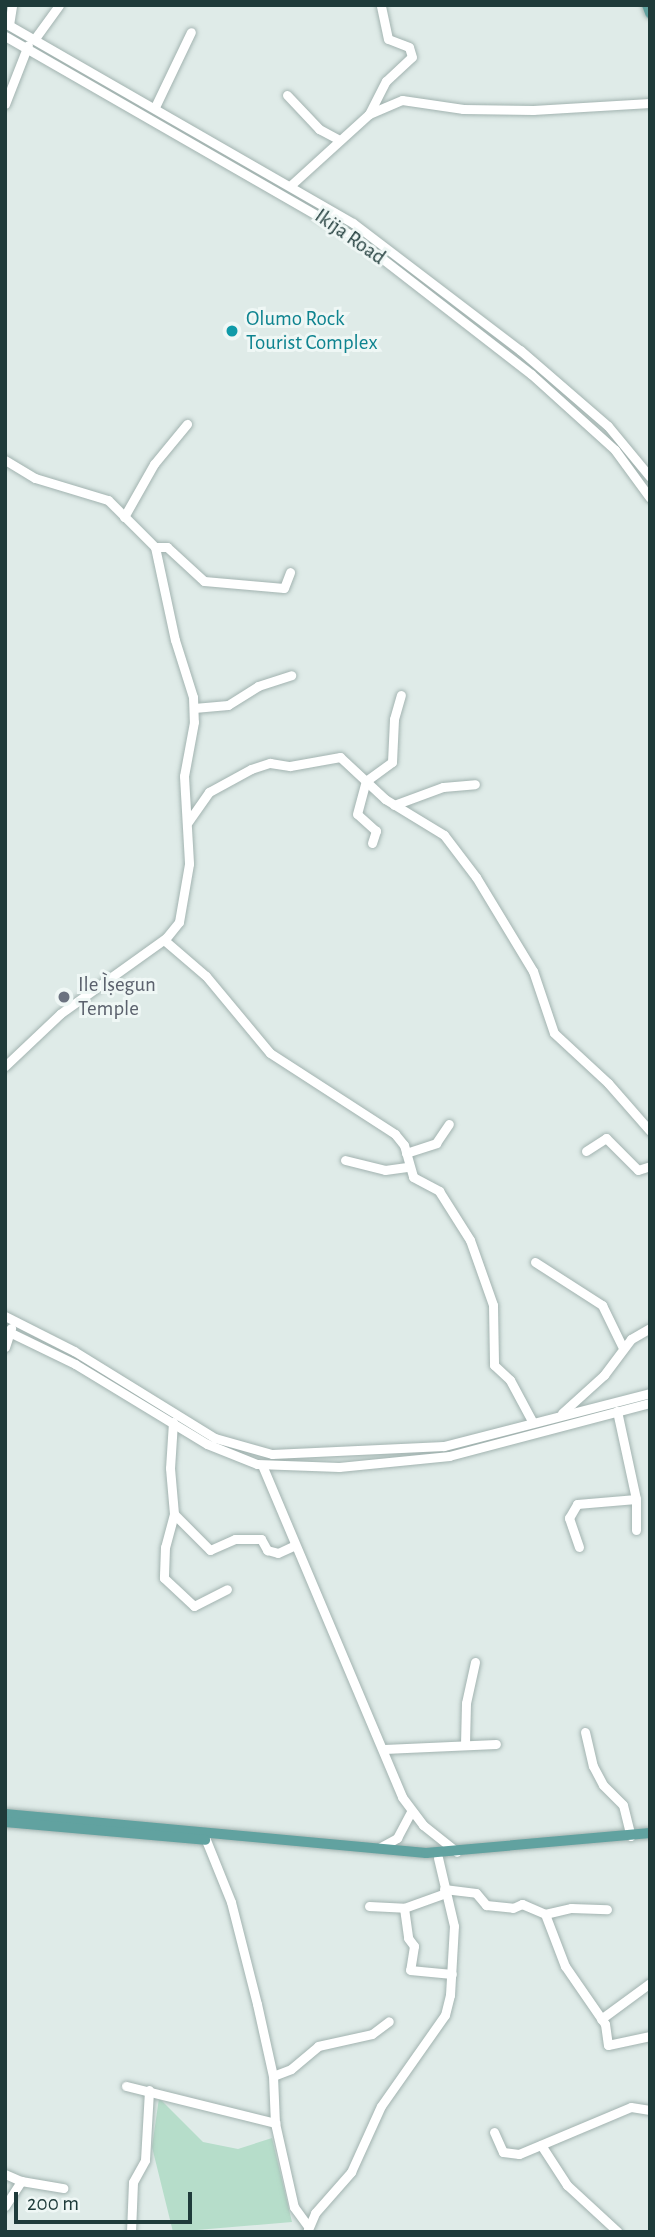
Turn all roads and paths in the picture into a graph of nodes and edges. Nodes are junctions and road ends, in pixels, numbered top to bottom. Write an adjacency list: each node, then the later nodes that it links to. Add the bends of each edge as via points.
1 (12, 5): 6 (street)
2 (59, 5): 9 (street)
3 (381, 5): 15 (street, via 388,39 409,47 412,57 386,81)
4 (646, 5): 5 (main road)
5 (650, 13)
6 (7, 24): 9 (street, Ikija Road)
7 (191, 32): 14 (street)
8 (5, 36): 10 (street, Ikija Road)
9 (36, 37): 14 (street, Ikija Road)
10 (28, 45): 13 (street); 21 (street, Ikija Road, via 353,236 531,373 615,450)
11 (287, 95): 16 (street, via 319,129)
12 (650, 103): 15 (street, via 533,110 463,109 402,100)
13 (5, 104)
14 (155, 107): 17 (street, Ikija Road)
15 (369, 114): 16 (street)
16 (338, 139): 17 (street)
17 (291, 185): 20 (street, Ikija Road, via 353,223 520,350 608,426)
18 (187, 424): 22 (street, via 154,464)
19 (5, 460): 22 (street, via 35,478 108,500)
20 (650, 477)
21 (650, 498)
22 (124, 517): 23 (street)
23 (155, 547): 24 (street, via 167,547 204,581 284,588); 27 (street)
24 (290, 572)
25 (291, 675): 27 (street, via 258,686 228,705)
26 (401, 695): 28 (street, via 394,719 392,762)
27 (194, 708): 31 (street, via 184,776)
28 (366, 781): 30 (street); 31 (street, via 339,757 290,766 270,763 209,792); 32 (street, via 357,814 376,831)
29 (475, 783): 30 (street, via 443,787)
30 (394, 805): 36 (street, via 444,835 476,877 533,971 554,1033 608,1083)
31 (188, 822): 33 (street, via 183,914)
32 (372, 843)
33 (164, 940): 34 (street, via 60,1014); 38 (street, via 206,976 270,1053 383,1124)
34 (5, 1066)
35 (449, 1124): 38 (street, via 436,1143)
36 (650, 1131)
37 (586, 1151): 40 (street, via 606,1138 635,1168)
38 (406, 1153): 41 (street)
39 (345, 1160): 41 (street, via 385,1170)
40 (650, 1166)
41 (407, 1167): 52 (street, via 413,1177 439,1191 470,1240 493,1305 494,1365 510,1380)
42 (536, 1262): 47 (street, via 602,1306)
43 (9, 1318): 45 (street); 54 (street, via 215,1438 272,1454 444,1446)
44 (650, 1328): 47 (street)
45 (8, 1331): 46 (street); 53 (street)
46 (5, 1347)
47 (623, 1348): 51 (street, via 604,1376)
48 (650, 1393): 51 (street)
49 (650, 1403): 50 (street)
50 (617, 1411): 54 (street); 56 (street)
51 (562, 1413): 52 (street)
52 (532, 1421): 54 (street)
53 (173, 1422): 55 (street, via 224,1452); 57 (street)
54 (510, 1434): 55 (street, via 449,1456 339,1467)
55 (262, 1465): 59 (street)
56 (636, 1499): 58 (street); 60 (street, via 618,1497 571,1509 569,1518)
57 (174, 1514): 59 (street, via 210,1550 235,1539 261,1539 267,1550 278,1553); 61 (street, via 165,1547 164,1578 194,1606)
58 (636, 1530)
59 (293, 1546): 66 (street)
60 (579, 1548)
61 (227, 1589)
62 (475, 1662): 64 (street, via 466,1703)
63 (585, 1732): 71 (street, via 593,1766 603,1785 624,1805)
64 (465, 1744): 65 (street); 66 (street)
65 (496, 1744)
66 (384, 1749): 67 (street)
67 (411, 1812): 74 (street, via 397,1838); 75 (street)
68 (5, 1814): 74 (main road)
69 (5, 1822): 73 (main road)
70 (650, 1833): 71 (main road)
71 (631, 1836): 75 (main road)
72 (650, 1839): 76 (main road)
73 (206, 1840): 76 (main road); 87 (street, via 231,1902)
74 (374, 1849): 75 (main road)
75 (457, 1852)
76 (438, 1858): 77 (street)
77 (445, 1891): 79 (street); 81 (street, via 476,1893 486,1905 513,1908 522,1904); 82 (street, via 454,1926)
78 (369, 1906): 79 (street)
79 (404, 1908): 82 (street, via 408,1938 414,1946 410,1970)
80 (607, 1909): 81 (street, via 571,1908)
81 (545, 1914): 84 (street, via 565,1966)
82 (452, 1974): 98 (street, via 445,2015 381,2106 351,2172)
83 (650, 1983): 84 (street)
84 (601, 2019): 86 (street, via 608,2045)
85 (389, 2021): 87 (street, via 372,2034 318,2046 291,2069)
86 (650, 2036)
87 (273, 2076): 91 (street)
88 (126, 2086): 89 (street)
89 (149, 2090): 91 (street); 100 (street, via 145,2160 133,2182)
90 (650, 2110): 93 (street, via 631,2107)
91 (275, 2123): 98 (street, via 294,2207)
92 (494, 2132): 93 (street, via 509,2155)
93 (541, 2145): 99 (street, via 567,2185)
94 (5, 2174): 95 (street)
95 (21, 2181): 96 (street); 97 (street)
96 (63, 2188)
97 (5, 2206)
98 (308, 2229)
99 (618, 2231)
100 (131, 2232)

